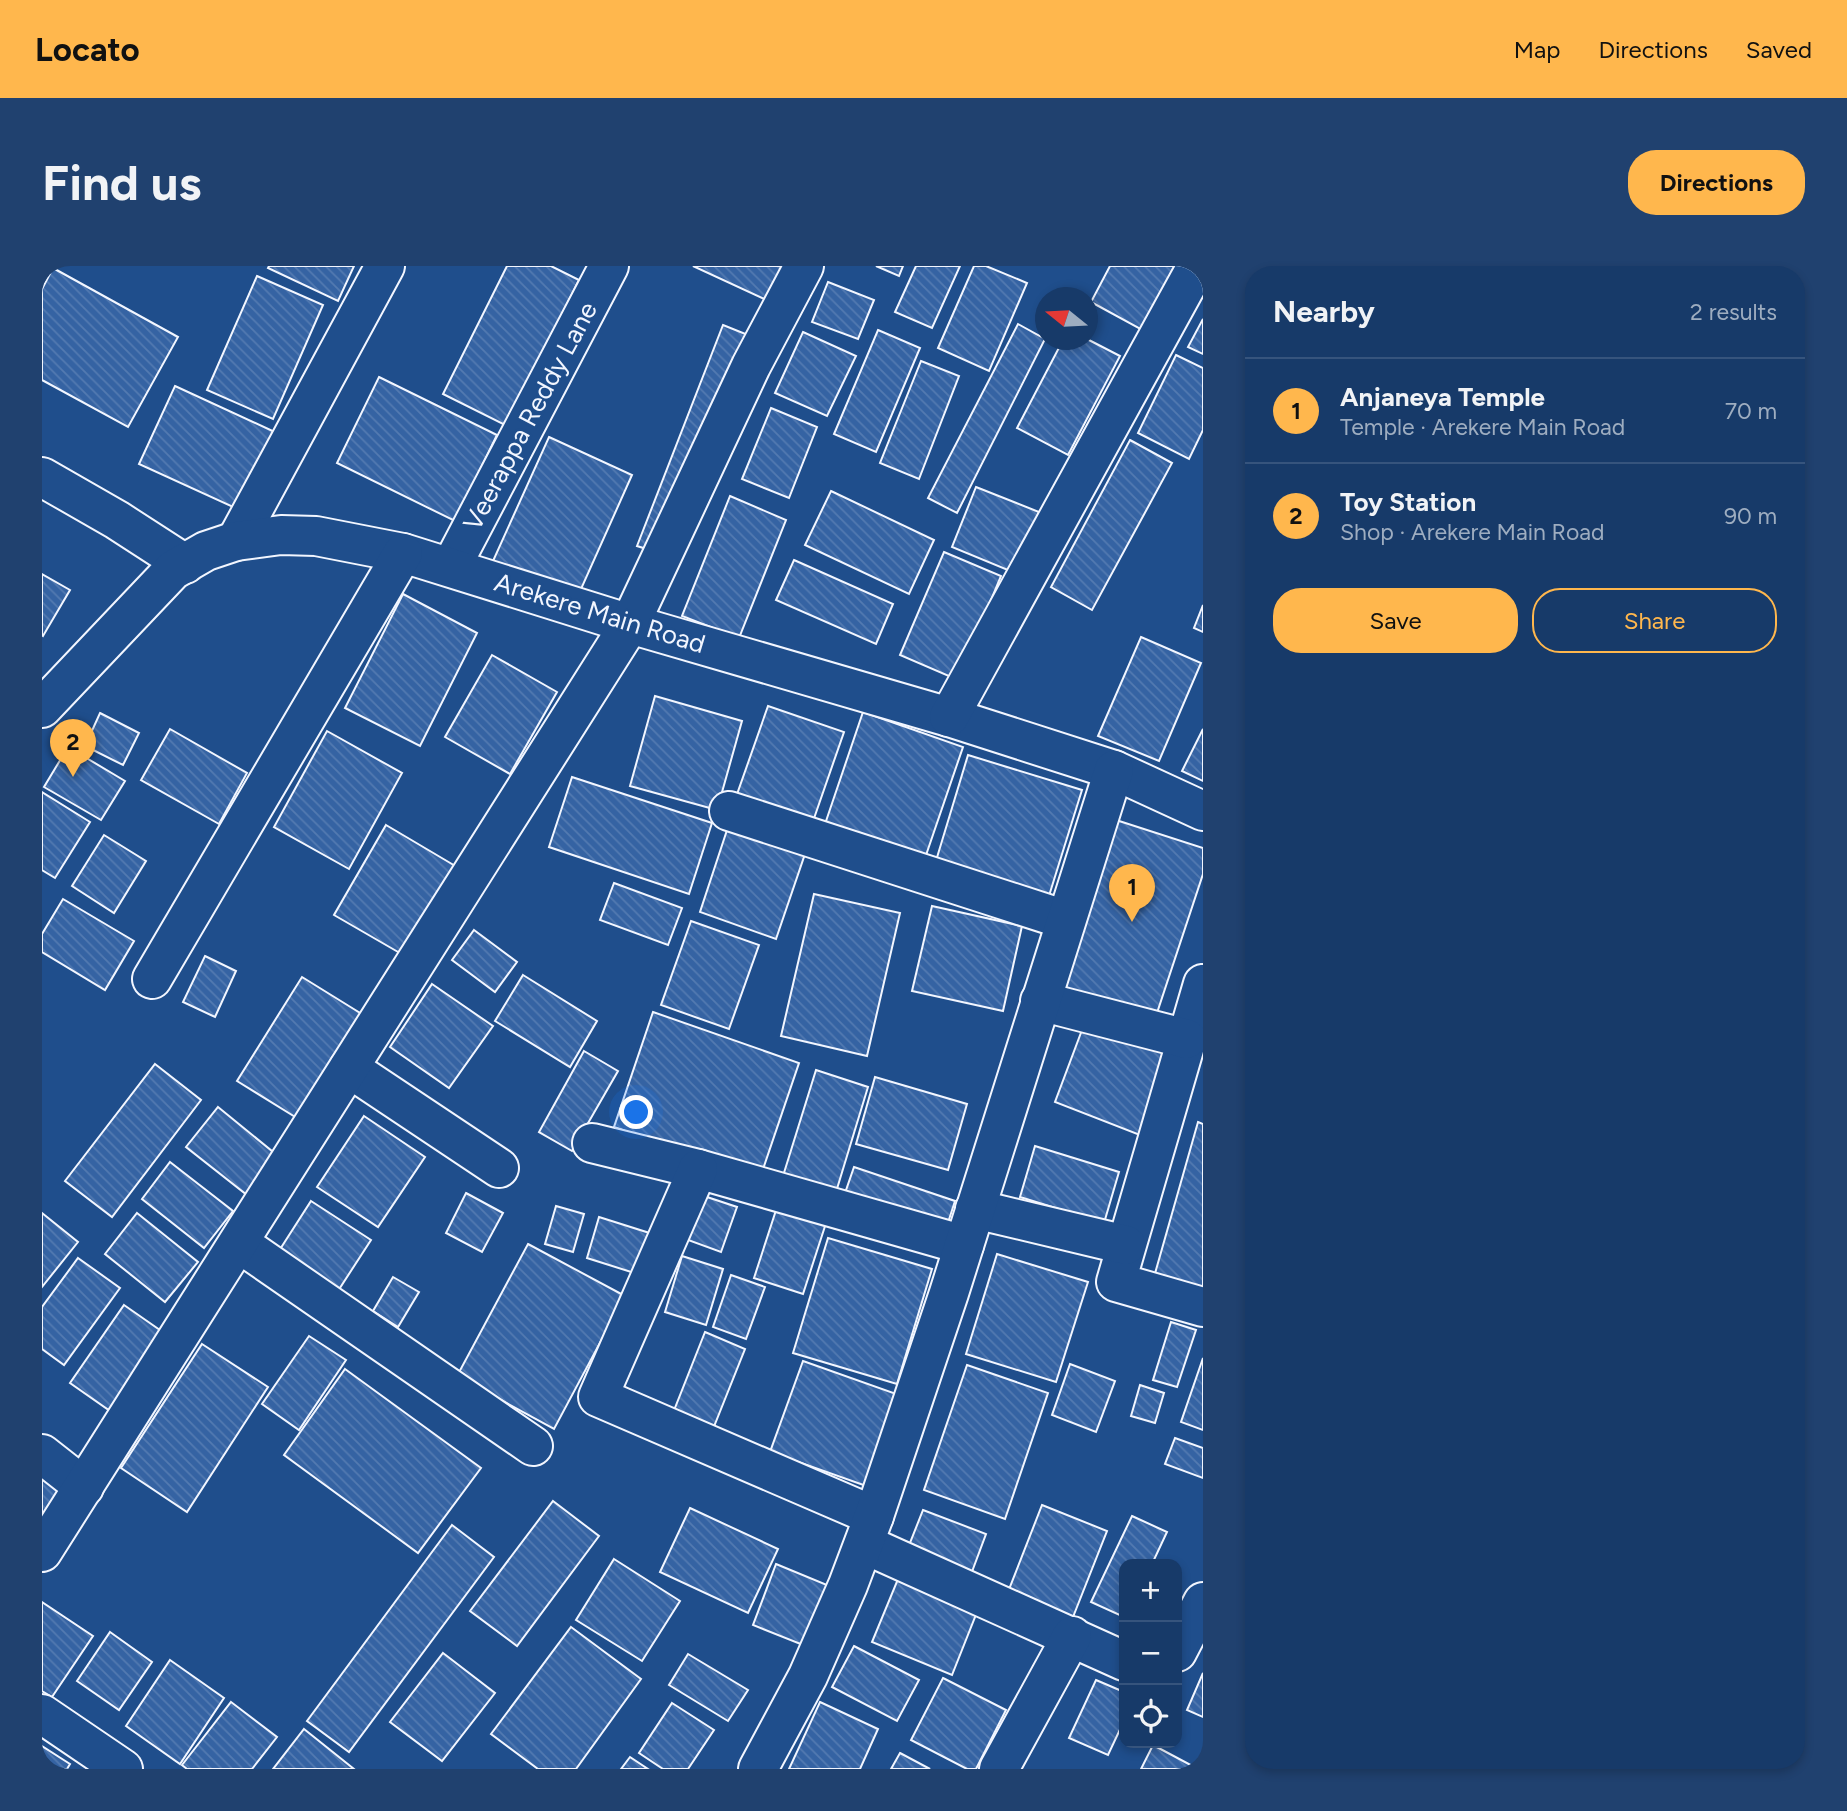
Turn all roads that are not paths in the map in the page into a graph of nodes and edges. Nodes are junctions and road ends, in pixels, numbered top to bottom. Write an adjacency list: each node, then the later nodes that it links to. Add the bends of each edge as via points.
1 (385, 266): 6 (street)
2 (609, 266): 9 (street, Veerappa Reddy Lane)
3 (804, 266): 10 (street, via 751,366)
4 (1196, 266): 12 (street)
5 (42, 477): 8 (street)
6 (236, 541): 7 (street, Arekere Main Road, via 316,536); 8 (street, Arekere Main Road)
7 (403, 553): 9 (street, Arekere Main Road); 17 (street)
8 (185, 564): 11 (street, Arekere Main Road, via 173,570)
9 (452, 567): 10 (street, Arekere Main Road)
10 (631, 624): 12 (street, Arekere Main Road); 21 (street)
11 (42, 708)
12 (949, 718): 13 (street, Arekere Main Road)
13 (1114, 770): 15 (street, Arekere Main Road); 16 (street)
14 (729, 811): 16 (street)
15 (1203, 811)
16 (1066, 920): 19 (street)
17 (152, 979)
18 (1203, 984): 20 (street)
19 (1040, 1001): 20 (street); 26 (street)
20 (1187, 1039): 22 (street)
21 (349, 1068): 24 (street); 27 (street)
22 (1189, 1080): 28 (street)
23 (592, 1143): 25 (street)
24 (499, 1168)
25 (698, 1169): 26 (street); 33 (street, via 597,1397)
26 (970, 1227): 28 (street); 33 (street)
27 (239, 1243): 30 (street); 32 (street)
28 (1126, 1245): 29 (street, via 1115,1282)
29 (1203, 1307)
30 (533, 1446)
31 (42, 1454): 32 (street)
32 (84, 1487): 34 (street)
33 (869, 1530): 36 (street); 41 (street, via 808,1676)
34 (42, 1552)
35 (1203, 1602): 37 (street)
36 (1072, 1636): 38 (street); 42 (street)
37 (1182, 1642)
38 (1119, 1659)
39 (42, 1714): 40 (street)
40 (123, 1769)
41 (758, 1769)
42 (999, 1769)

